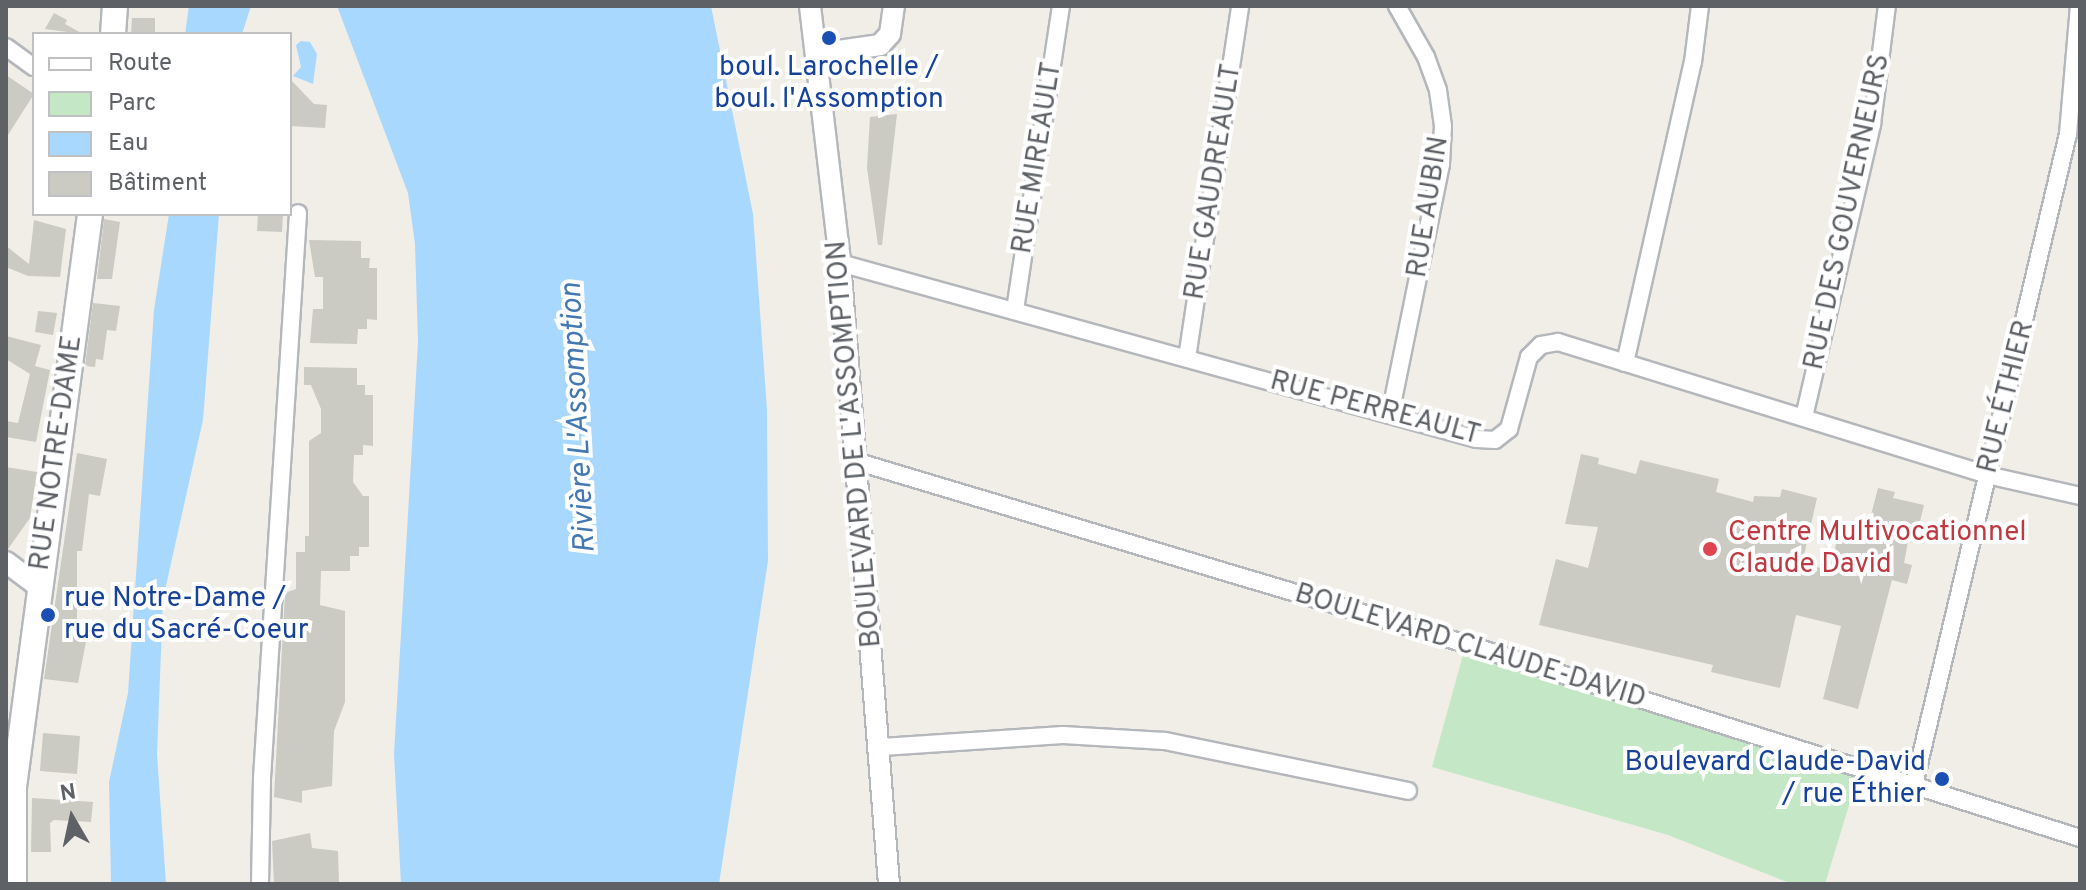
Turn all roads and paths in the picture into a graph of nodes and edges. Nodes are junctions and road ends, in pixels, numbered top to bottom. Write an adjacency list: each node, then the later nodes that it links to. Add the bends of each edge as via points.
1 (115, 6): 10 (main road)
2 (810, 6): 12 (street, BOULEVARD DE L'ASSOMPTION)
3 (894, 6): 12 (street, via 890,34 880,45)
4 (1061, 6): 17 (street, RUE MIREAULT)
5 (1240, 6): 18 (street, RUE GAUDREAULT)
6 (1397, 6): 20 (street, RUE AUBIN, via 1430,68 1443,126 1436,193)
7 (1700, 6): 19 (street, via 1693,62)
8 (1887, 6): 21 (street, RUE DES GOUVERNEURS, via 1872,124)
9 (2079, 6): 23 (street, RUE ÉTHIER, via 2068,134)
10 (113, 32)
11 (6, 47): 13 (street)
12 (817, 54): 16 (street, BOULEVARD DE L'ASSOMPTION)
13 (32, 66)
14 (298, 213): 33 (street)
15 (90, 216): 26 (main road, RUE NOTRE-DAME)
16 (840, 263): 17 (street, RUE PERREAULT); 22 (street, BOULEVARD DE L'ASSOMPTION)
17 (1015, 310): 18 (street, RUE PERREAULT)
18 (1187, 358): 20 (street, RUE PERREAULT)
19 (1625, 363): 20 (street, RUE PERREAULT, via 1558,342 1541,345 1529,357 1509,429 1495,440); 21 (street, RUE PERREAULT)
20 (1390, 415)
21 (1804, 417): 23 (street, RUE PERREAULT)
22 (858, 462): 27 (street, BOULEVARD DE L'ASSOMPTION); 28 (street, BOULEVARD CLAUDE-DAVID)
23 (1987, 475): 24 (street, RUE PERREAULT); 28 (street, RUE ÉTHIER)
24 (2080, 496)
25 (6, 562): 26 (street)
26 (39, 587): 30 (main road, RUE NOTRE-DAME)
27 (882, 747): 29 (street, via 1063,735 1165,741); 34 (street, BOULEVARD DE L'ASSOMPTION)
28 (1914, 785): 31 (street, BOULEVARD CLAUDE-DAVID)
29 (1408, 791)
30 (10, 832): 32 (main road, RUE NOTRE-DAME)
31 (2080, 838)
32 (14, 884)
33 (260, 884)
34 (889, 884)

